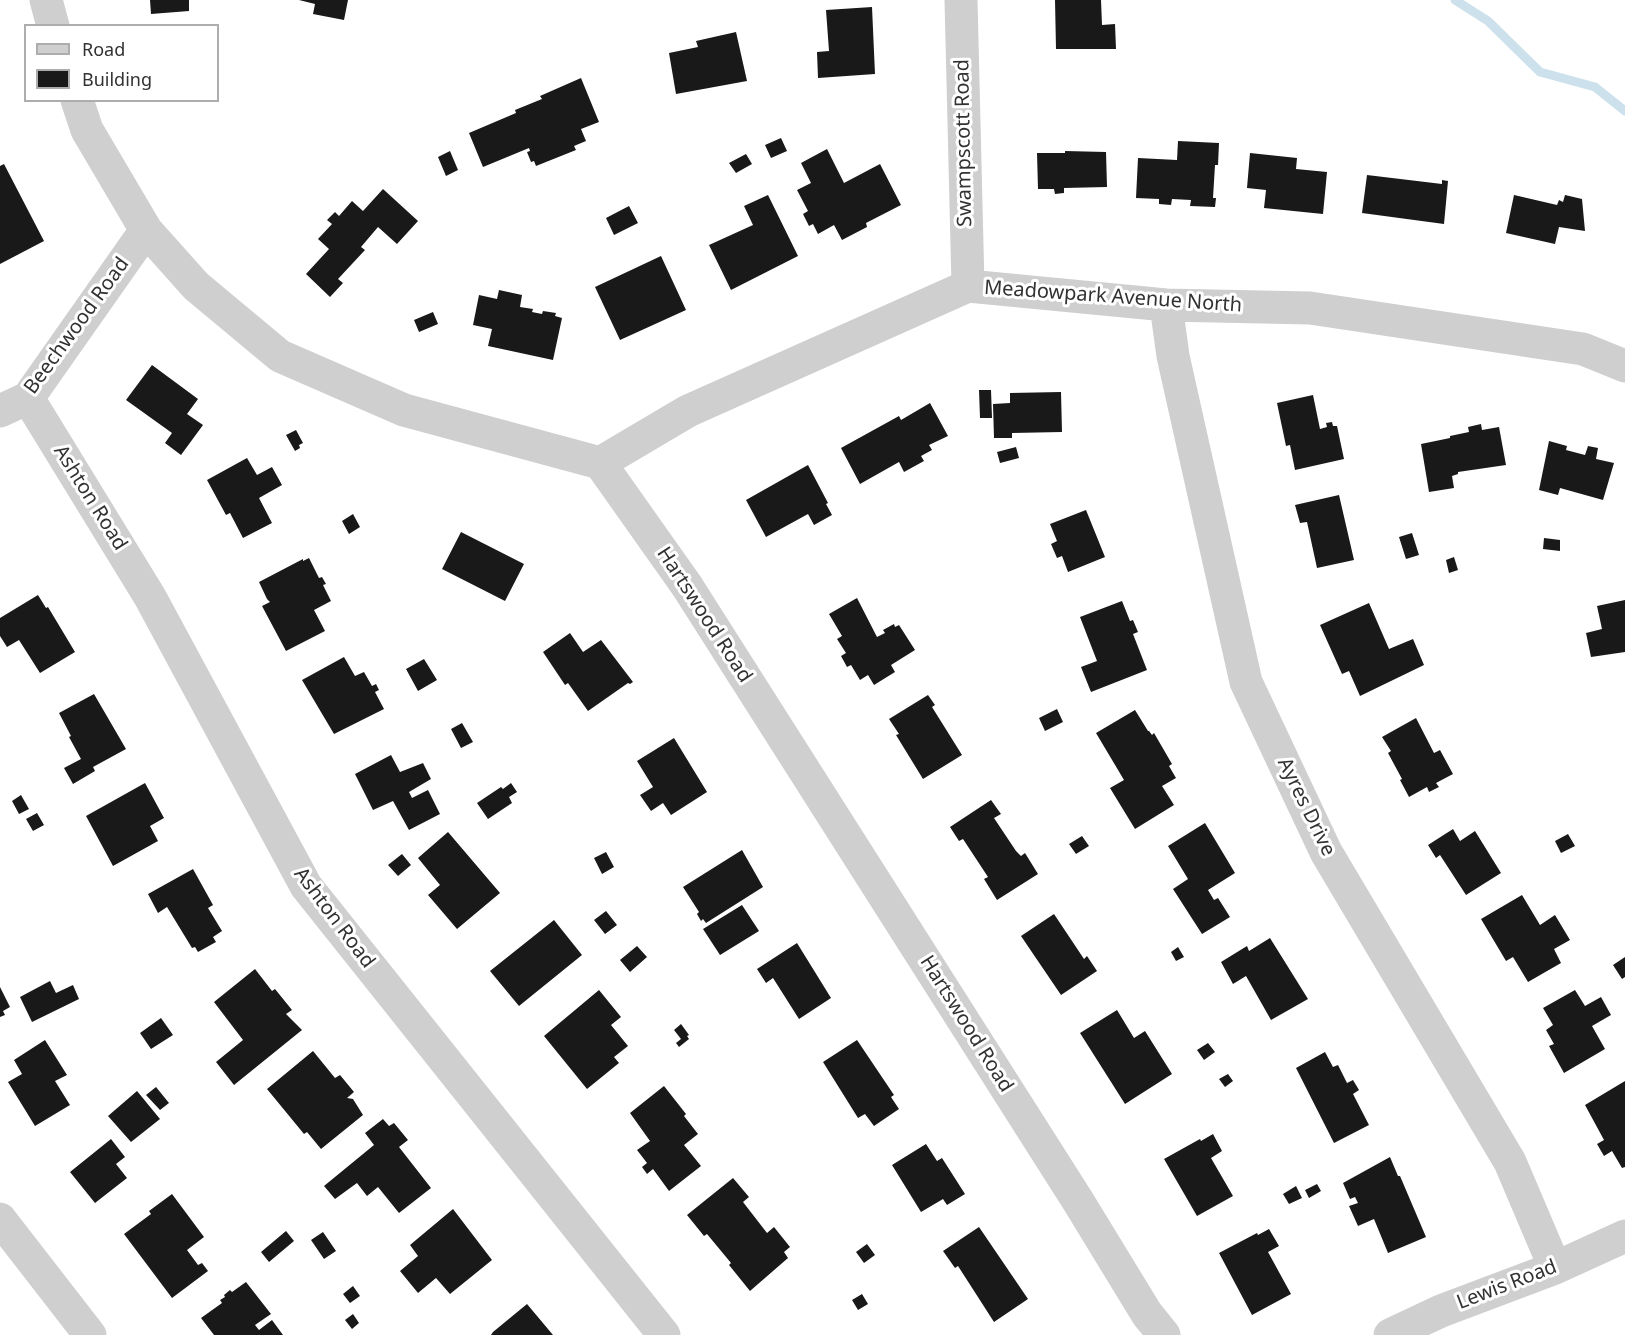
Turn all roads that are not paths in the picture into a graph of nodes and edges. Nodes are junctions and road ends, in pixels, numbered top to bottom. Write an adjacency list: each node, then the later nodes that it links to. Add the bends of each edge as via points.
1 (46, 0): 3 (street)
2 (961, 0): 6 (street, Swampscott Road)
3 (52, 24)
4 (78, 102): 5 (street, via 87,130)
5 (146, 230): 9 (street, Beechwood Road); 10 (street, via 195,286 280,356 404,410)
6 (968, 286): 7 (street, Meadowpark Avenue North); 10 (street, Meadowpark Avenue North, via 687,411)
7 (1166, 304): 8 (street, Meadowpark Avenue North, via 1310,308 1583,349); 13 (street, Ayres Drive, via 1173,356 1246,682 1326,852 1510,1162)
8 (1625, 366)
9 (14, 404): 15 (street, Ashton Road, via 150,597 306,886)
10 (600, 463): 16 (street, Hartswood Road, via 687,586 1147,1314)
11 (0, 1219): 14 (street)
12 (1625, 1236): 13 (street, Lewis Road)
13 (1556, 1268): 17 (street, Lewis Road, via 1441,1311)
14 (90, 1335)
15 (664, 1335)
16 (1164, 1335)
17 (1390, 1335)

